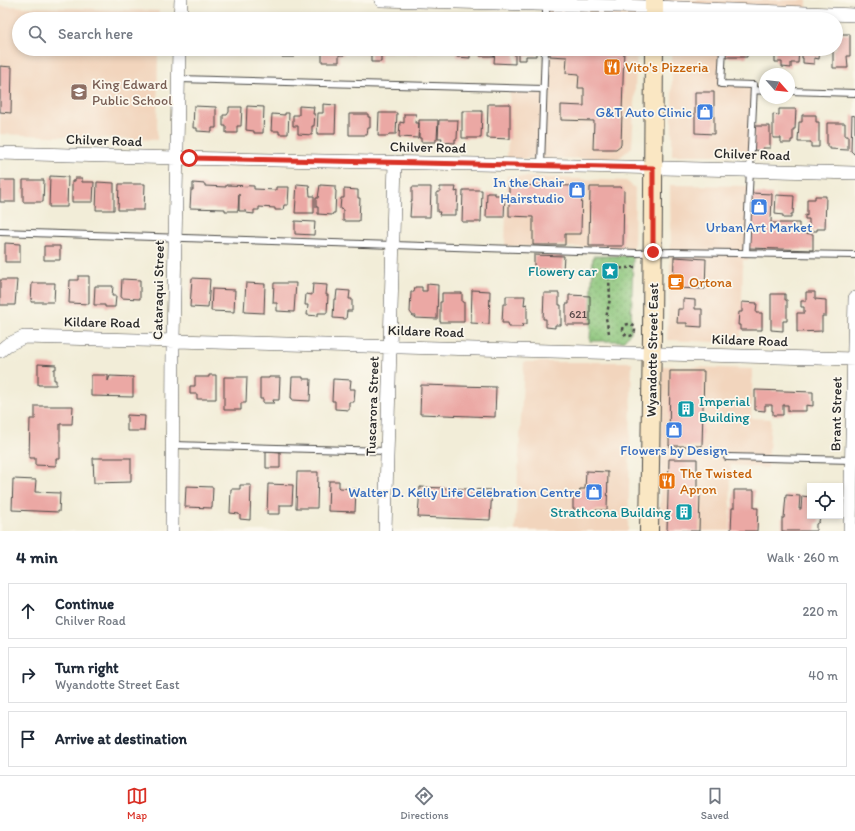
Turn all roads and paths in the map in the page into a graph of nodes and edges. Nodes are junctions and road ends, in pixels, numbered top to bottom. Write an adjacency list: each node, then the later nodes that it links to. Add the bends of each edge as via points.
1 (181, 0): 5 (street)
2 (381, 0): 3 (street)
3 (546, 2): 4 (street)
4 (654, 9): 6 (street)
5 (180, 12)
6 (781, 12)
7 (843, 15): 8 (street)
8 (855, 15)
9 (179, 56): 13 (street, Cataraqui Street)
10 (545, 56): 14 (lane)
11 (654, 56): 23 (main road, Wyandotte Street East)
12 (723, 56): 15 (lane, via 721,84 754,85)
13 (179, 79): 14 (lane); 20 (street, Cataraqui Street)
14 (544, 89): 22 (lane)
15 (754, 90): 16 (lane); 24 (lane)
16 (759, 90)
17 (795, 91): 18 (lane)
18 (855, 93)
19 (0, 153): 20 (street, Chilver Road)
20 (177, 158): 21 (street, Chilver Road); 27 (street, Cataraqui Street)
21 (395, 162): 22 (street, Chilver Road); 28 (street, Tuscarora Street)
22 (541, 165): 23 (street, Chilver Road)
23 (653, 168): 24 (street, Chilver Road); 29 (main road, Wyandotte Street East)
24 (750, 170): 25 (street, Chilver Road); 30 (lane)
25 (855, 173)
26 (0, 232): 27 (lane)
27 (175, 237): 28 (lane); 36 (street, Cataraqui Street)
28 (393, 245): 29 (lane); 37 (street, Tuscarora Street)
29 (653, 252): 30 (lane); 39 (main road, Wyandotte Street East)
30 (746, 253): 31 (lane)
31 (855, 255)
32 (636, 267): 35 (path, via 616,269 610,276 610,299 606,318)
33 (855, 298): 40 (street, Brant Street)
34 (624, 327): 34 (path, via 626,324 634,325 634,335 624,334)
35 (609, 333)
36 (173, 340): 37 (street, Kildare Road); 38 (street, Kildare Road, via 24,337); 41 (street, Cataraqui Street)
37 (390, 346): 39 (street, Kildare Road); 42 (street, Tuscarora Street)
38 (0, 351)
39 (652, 353): 40 (street, Kildare Road); 47 (main road, Wyandotte Street East)
40 (854, 359): 44 (street, Brant Street)
41 (173, 445): 42 (lane); 45 (street, Cataraqui Street)
42 (387, 451): 46 (street, Tuscarora Street)
43 (727, 457): 44 (lane)
44 (853, 460): 48 (street, Brant Street)
45 (172, 531)
46 (385, 531)
47 (649, 531)
48 (850, 531)

